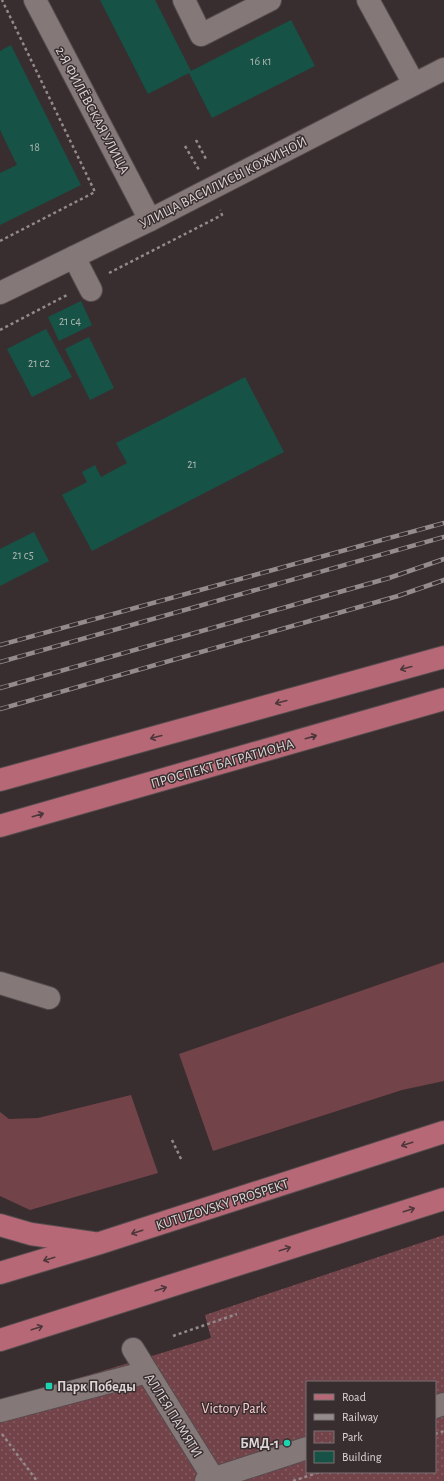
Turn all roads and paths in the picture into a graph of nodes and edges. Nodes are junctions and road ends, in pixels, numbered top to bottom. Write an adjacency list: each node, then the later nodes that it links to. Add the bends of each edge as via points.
1 (2, 0): 12 (path, via 95,192)
2 (35, 0): 11 (street, 2-Я ФИЛЁВСКАЯ УЛИЦА)
3 (184, 0): 4 (street, via 201,35)
4 (270, 0)
5 (368, 0): 7 (street)
6 (444, 69): 7 (street, УЛИЦА ВАСИЛИСЫ КОЖИНОЙ)
7 (414, 84): 11 (street, УЛИЦА ВАСИЛИСЫ КОЖИНОЙ)
8 (196, 140): 9 (path)
9 (207, 161)
10 (222, 214): 14 (path)
11 (150, 220): 13 (street, УЛИЦА ВАСИЛИСЫ КОЖИНОЙ)
12 (0, 241)
13 (74, 257): 14 (street); 15 (street, УЛИЦА ВАСИЛИСЫ КОЖИНОЙ)
14 (90, 287): 16 (path)
15 (0, 293)
16 (0, 330)
17 (444, 657): 19 (main road, one-way to 19)
18 (444, 699): 20 (main road, ПРОСПЕКТ БАГРАТИОНА, one-way to 18)
19 (0, 780)
20 (0, 826)
21 (0, 983): 22 (street)
22 (49, 998)
23 (444, 1132): 28 (main road, KUTUZOVSKY PROSPEKT, one-way to 28)
24 (172, 1140): 25 (path)
25 (182, 1161)
26 (444, 1199): 32 (main road, one-way to 26)
27 (0, 1225): 28 (main road, via 31,1234)
28 (100, 1244): 29 (main road, KUTUZOVSKY PROSPEKT, one-way to 29)
29 (0, 1273)
30 (237, 1314): 31 (path)
31 (173, 1336)
32 (0, 1340)
33 (133, 1349): 34 (street, АЛЛЕЯ ПАМЯТИ)
34 (147, 1372): 35 (street); 39 (street, АЛЛЕЯ ПАМЯТИ)
35 (0, 1411)
36 (0, 1432): 40 (path)
37 (306, 1448): 39 (street)
38 (317, 1473): 41 (path)
39 (211, 1480)
40 (37, 1481)
41 (293, 1481)

